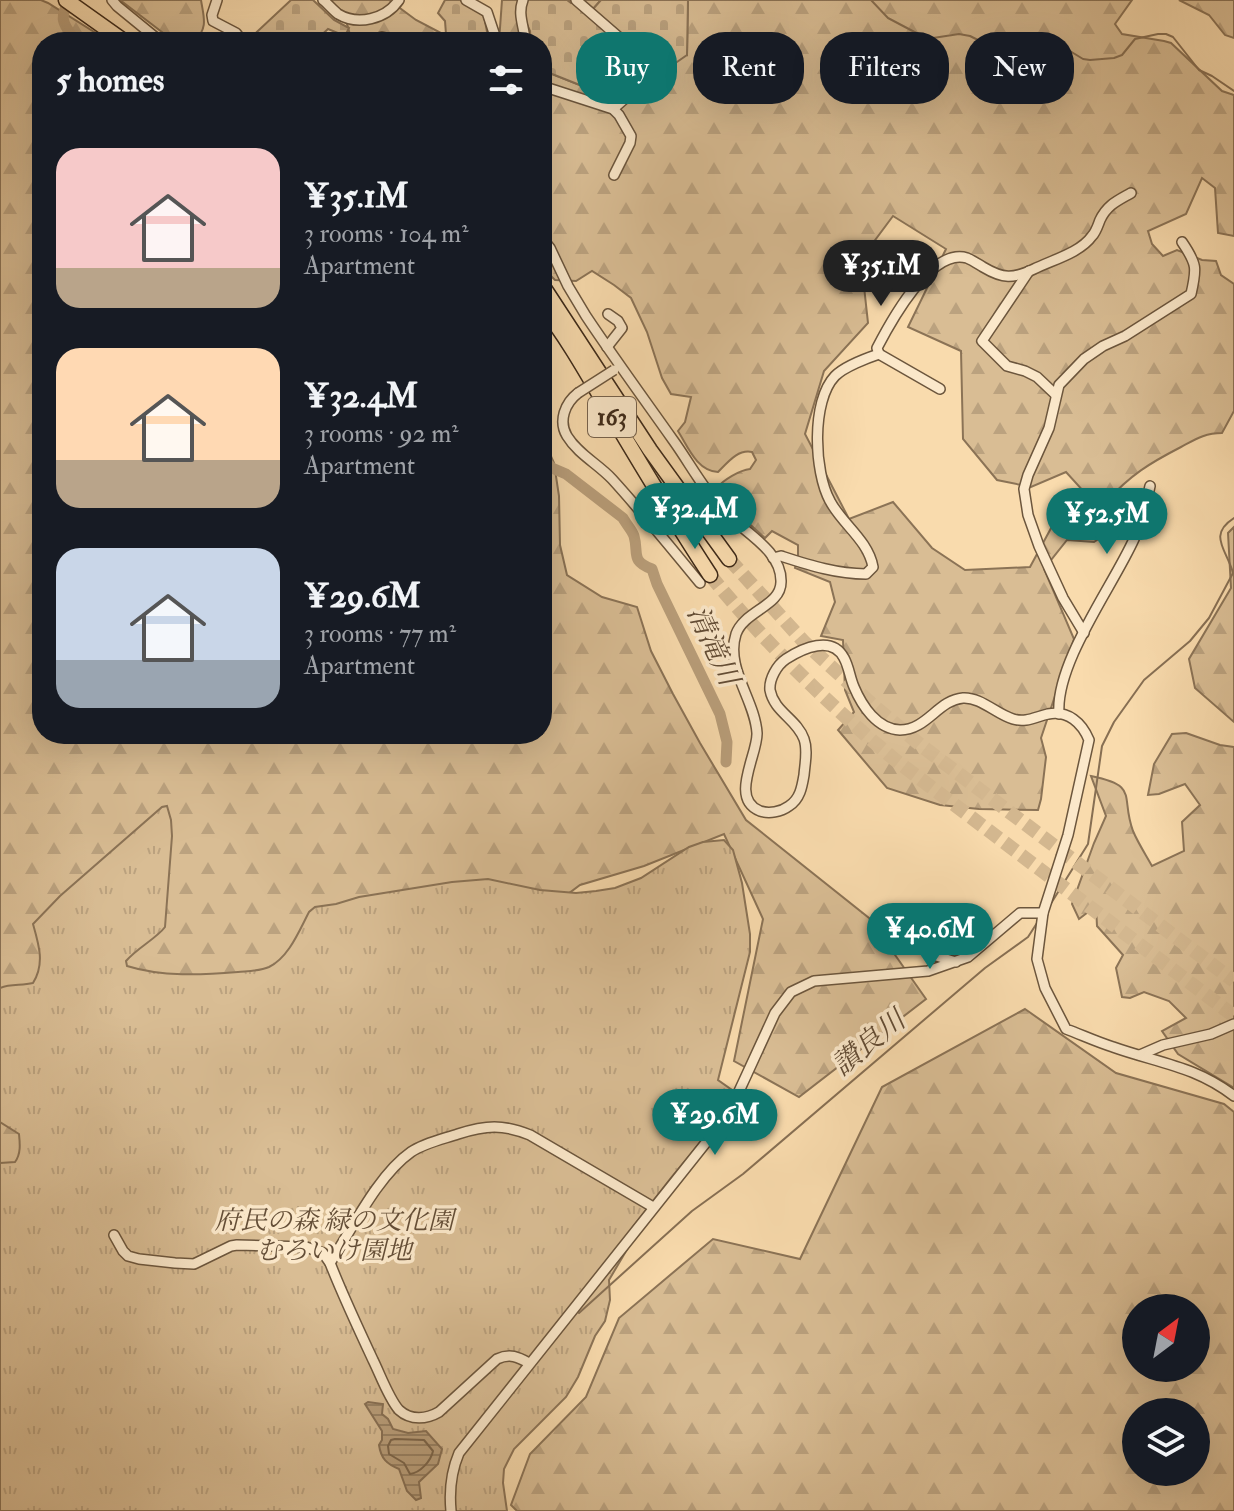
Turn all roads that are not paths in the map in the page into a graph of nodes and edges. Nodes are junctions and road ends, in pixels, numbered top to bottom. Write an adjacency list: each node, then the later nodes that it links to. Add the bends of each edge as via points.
1 (66, 0): 10 (highway)
2 (82, 0): 11 (highway)
3 (112, 0): 12 (street)
4 (217, 0): 13 (street, via 213,21)
5 (323, 0): 6 (street, via 346,17 373,19)
6 (399, 0)
7 (466, 0): 14 (street, via 487,12)
8 (523, 0): 15 (street)
9 (576, 0): 17 (street, via 652,66 654,73)
10 (111, 32)
11 (125, 32)
12 (149, 32)
13 (234, 32)
14 (494, 32)
15 (523, 32)
16 (552, 89): 17 (street)
17 (613, 109): 18 (street, via 631,136)
18 (614, 175)
19 (1131, 193): 22 (street, via 1108,205 1093,236 1081,247)
20 (1182, 242): 32 (street, via 1196,274 1191,294 1084,359)
21 (552, 252): 28 (street)
22 (1029, 271): 29 (street, via 1004,277 966,257 942,262 908,295 877,348); 32 (street, via 982,341 1007,366 1037,377)
23 (552, 296): 25 (highway, 163)
24 (552, 301): 25 (highway, 163)
25 (559, 312): 35 (highway, 163)
26 (608, 314): 28 (street, via 622,328)
27 (552, 318): 36 (highway, 163)
28 (607, 347): 30 (street)
29 (879, 354): 31 (street); 34 (street, via 836,376 825,391 818,446 828,498 868,551 873,567 866,574 854,574)
30 (617, 368): 34 (street, via 722,509); 36 (street, bridge, via 569,400 563,426 583,454)
31 (940, 389)
32 (1056, 395): 37 (street, via 1049,428 1024,489 1039,546)
33 (1150, 486): 37 (street, via 1134,542)
34 (773, 558): 38 (street, via 780,569 779,592 741,624 734,646 757,735 746,794 761,811 787,808 803,784 804,739 776,705 770,684 786,659 812,646 839,651 864,707 890,728 918,725 964,698 1011,719)
35 (729, 559)
36 (705, 579)
37 (1084, 633): 38 (street, via 1058,699)
38 (1059, 714): 39 (street, via 1078,721 1089,740 1068,835)
39 (1043, 913): 41 (street, via 1020,913); 43 (street, via 1037,959 1066,1029)
40 (920, 947): 41 (street)
41 (956, 962): 45 (street, via 928,971 814,981 791,992 775,1013 716,1130)
42 (1234, 1024): 43 (street)
43 (1140, 1055): 44 (street, via 1216,1082)
44 (1234, 1096)
45 (653, 1207): 47 (street, via 530,1135 478,1128 413,1150 401,1160); 48 (street)
46 (114, 1235): 47 (street, via 128,1256 148,1260 194,1264 231,1246 272,1245 314,1249)
47 (330, 1263): 48 (street, via 378,1372 398,1409 407,1415 439,1412 506,1355)
48 (529, 1363): 49 (street, via 459,1453)
49 (451, 1511)

